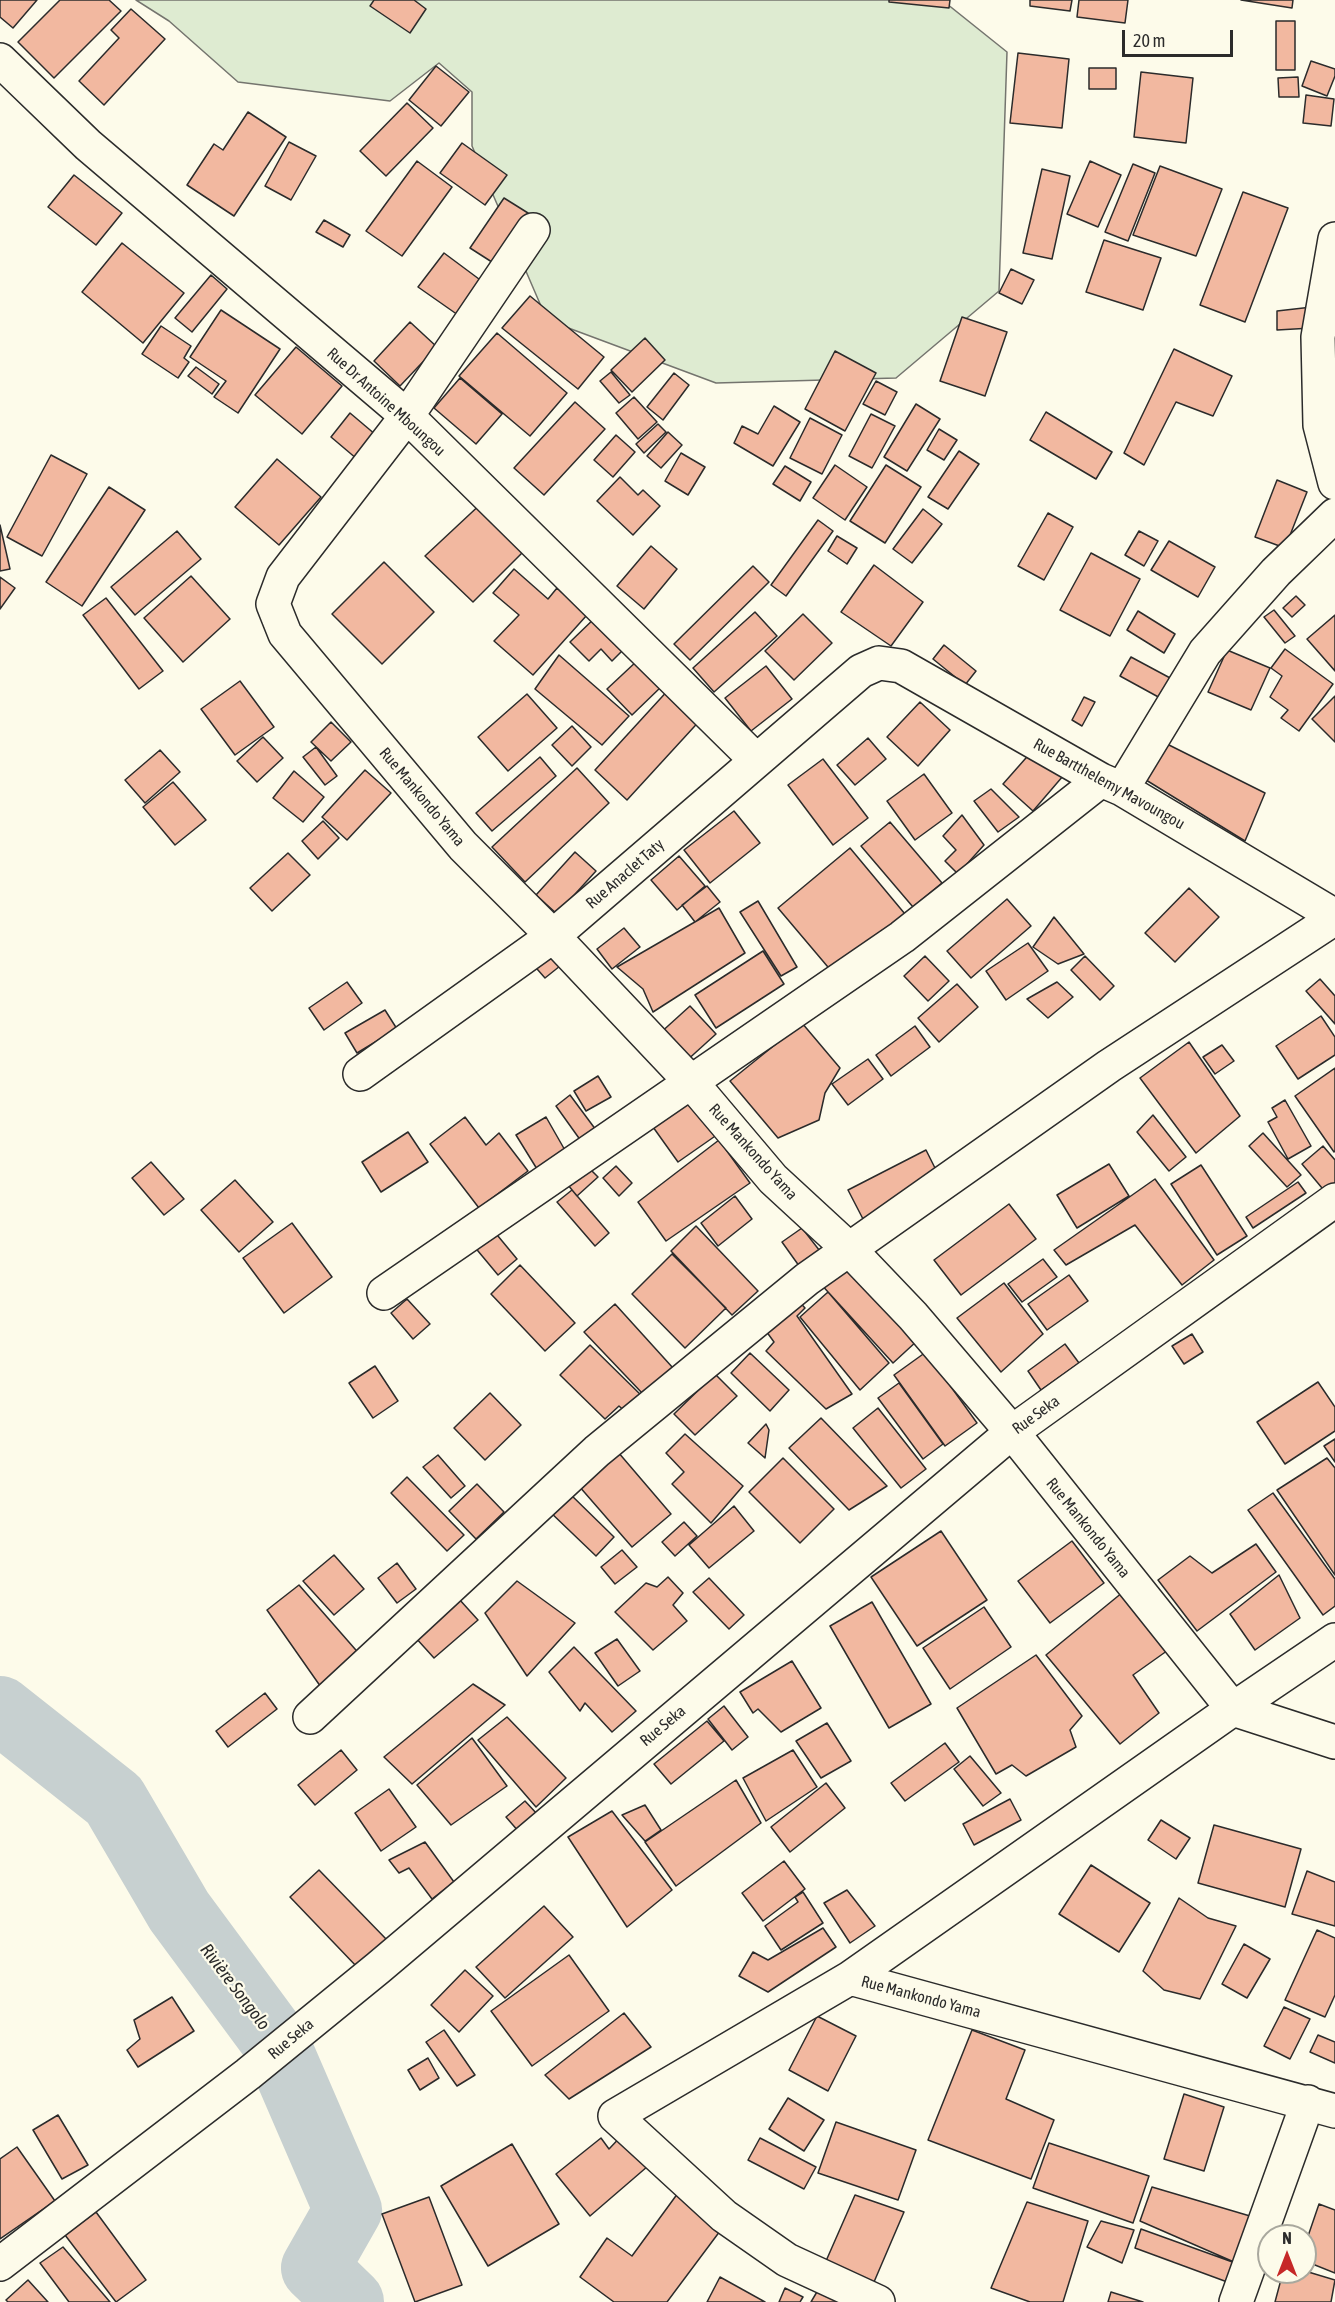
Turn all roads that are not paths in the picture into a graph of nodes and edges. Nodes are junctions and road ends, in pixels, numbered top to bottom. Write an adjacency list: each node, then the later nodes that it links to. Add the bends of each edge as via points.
1 (0, 60): 4 (street, Rue Dr Antoine Mboungou, via 88,145)
2 (533, 230): 4 (street, Rue Mankondo Yama)
3 (1335, 239): 5 (street, via 1318,337 1320,425)
4 (407, 416): 8 (street, Rue Dr Antoine Mboungou); 11 (street, Rue Mankondo Yama, via 283,577 273,604 285,634 463,846)
5 (1335, 483)
6 (1335, 515): 9 (street, via 1276,572 1205,652)
7 (879, 663): 8 (street, Rue Anaclet Taty, via 861,671); 9 (street, Rue Bartthelemy Mavoungou, via 901,666)
8 (756, 760): 11 (street, Rue Anaclet Taty)
9 (1111, 784): 10 (street, Rue Bartthelemy Mavoungou); 13 (street, via 902,937)
10 (1335, 917): 15 (street, via 1109,1066)
11 (553, 936): 12 (street, Rue Anaclet Taty); 13 (street, Rue Mankondo Yama)
12 (360, 1074)
13 (691, 1082): 15 (street, Rue Mankondo Yama, via 773,1179); 16 (street)
14 (1330, 1213): 17 (street, Rue Seka)
15 (850, 1250): 17 (street, Rue Mankondo Yama, via 913,1316); 20 (street, via 725,1345 597,1451)
16 (384, 1293)
17 (1012, 1432): 19 (street, Rue Mankondo Yama); 24 (street, Rue Seka, via 387,1960 248,2074)
18 (1335, 1640): 19 (street)
19 (1233, 1709): 21 (street); 22 (street, Rue Mankondo Yama)
20 (310, 1717)
21 (1335, 1742)
22 (850, 1978): 23 (street, Rue Mankondo Yama); 25 (street, via 615,2116 724,2216 787,2260)
23 (1321, 2106): 26 (street)
24 (0, 2264)
25 (878, 2302)
26 (1236, 2302)

